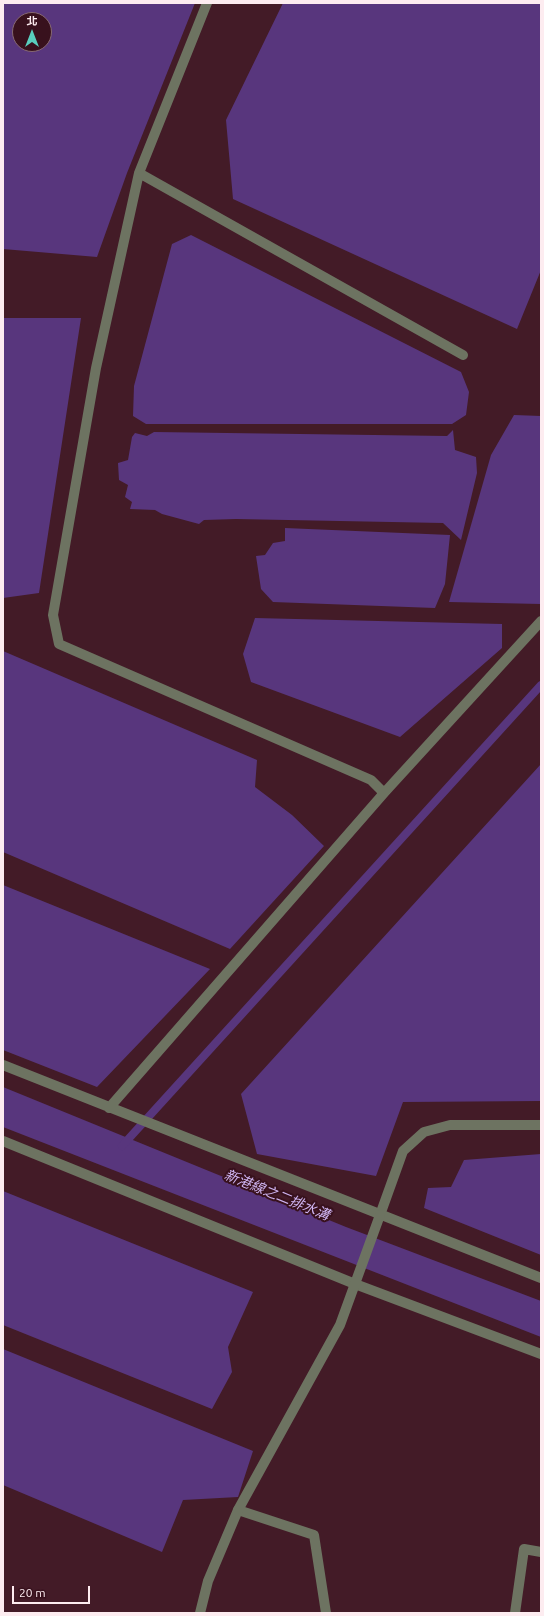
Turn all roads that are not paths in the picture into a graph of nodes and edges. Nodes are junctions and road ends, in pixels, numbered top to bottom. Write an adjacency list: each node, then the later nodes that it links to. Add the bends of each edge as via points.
1 (207, 3): 2 (street)
2 (139, 173): 3 (street); 5 (street, via 96,368 53,615 59,644 371,780)
3 (463, 355)
4 (541, 621): 5 (street)
5 (384, 793): 7 (street)
6 (3, 1065): 7 (street)
7 (109, 1108): 10 (street)
8 (541, 1125): 10 (street, via 450,1125 424,1132 403,1151)
9 (3, 1141): 12 (street)
10 (380, 1215): 11 (street); 12 (street)
11 (541, 1278)
12 (355, 1284): 13 (street); 14 (street, via 340,1324)
13 (541, 1354)
14 (238, 1510): 16 (street, via 208,1581); 17 (street, via 314,1535)
15 (541, 1552): 18 (street, via 524,1549)
16 (200, 1613)
17 (326, 1613)
18 (515, 1613)

